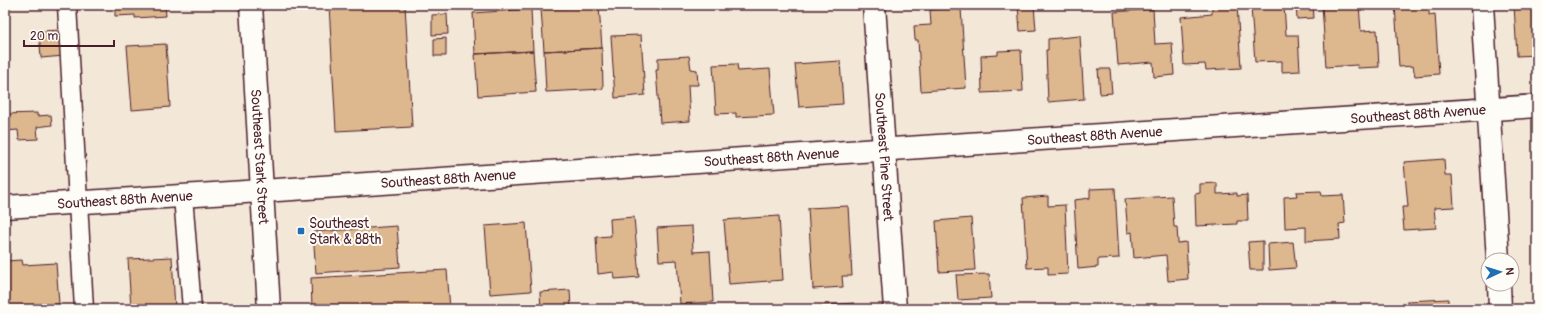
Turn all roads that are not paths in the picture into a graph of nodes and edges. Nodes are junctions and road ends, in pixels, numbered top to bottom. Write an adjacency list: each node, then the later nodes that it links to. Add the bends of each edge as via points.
1 (67, 5): 10 (lane)
2 (251, 5): 8 (street, Southeast Stark Street)
3 (874, 5): 7 (street, Southeast Pine Street)
4 (1482, 5): 6 (street)
5 (1537, 106): 6 (street, Southeast 88th Avenue)
6 (1489, 108): 7 (street, Southeast 88th Avenue); 12 (street)
7 (884, 148): 8 (street, Southeast 88th Avenue); 17 (street, Southeast Pine Street)
8 (262, 191): 9 (street, Southeast 88th Avenue); 16 (street, Southeast Stark Street)
9 (183, 196): 10 (street, Southeast 88th Avenue); 15 (lane)
10 (79, 202): 11 (street, Southeast 88th Avenue); 14 (lane)
11 (5, 207)
12 (1498, 252)
13 (1499, 292): 18 (street)
14 (84, 309)
15 (192, 309)
16 (269, 309)
17 (895, 309)
18 (1500, 309)

